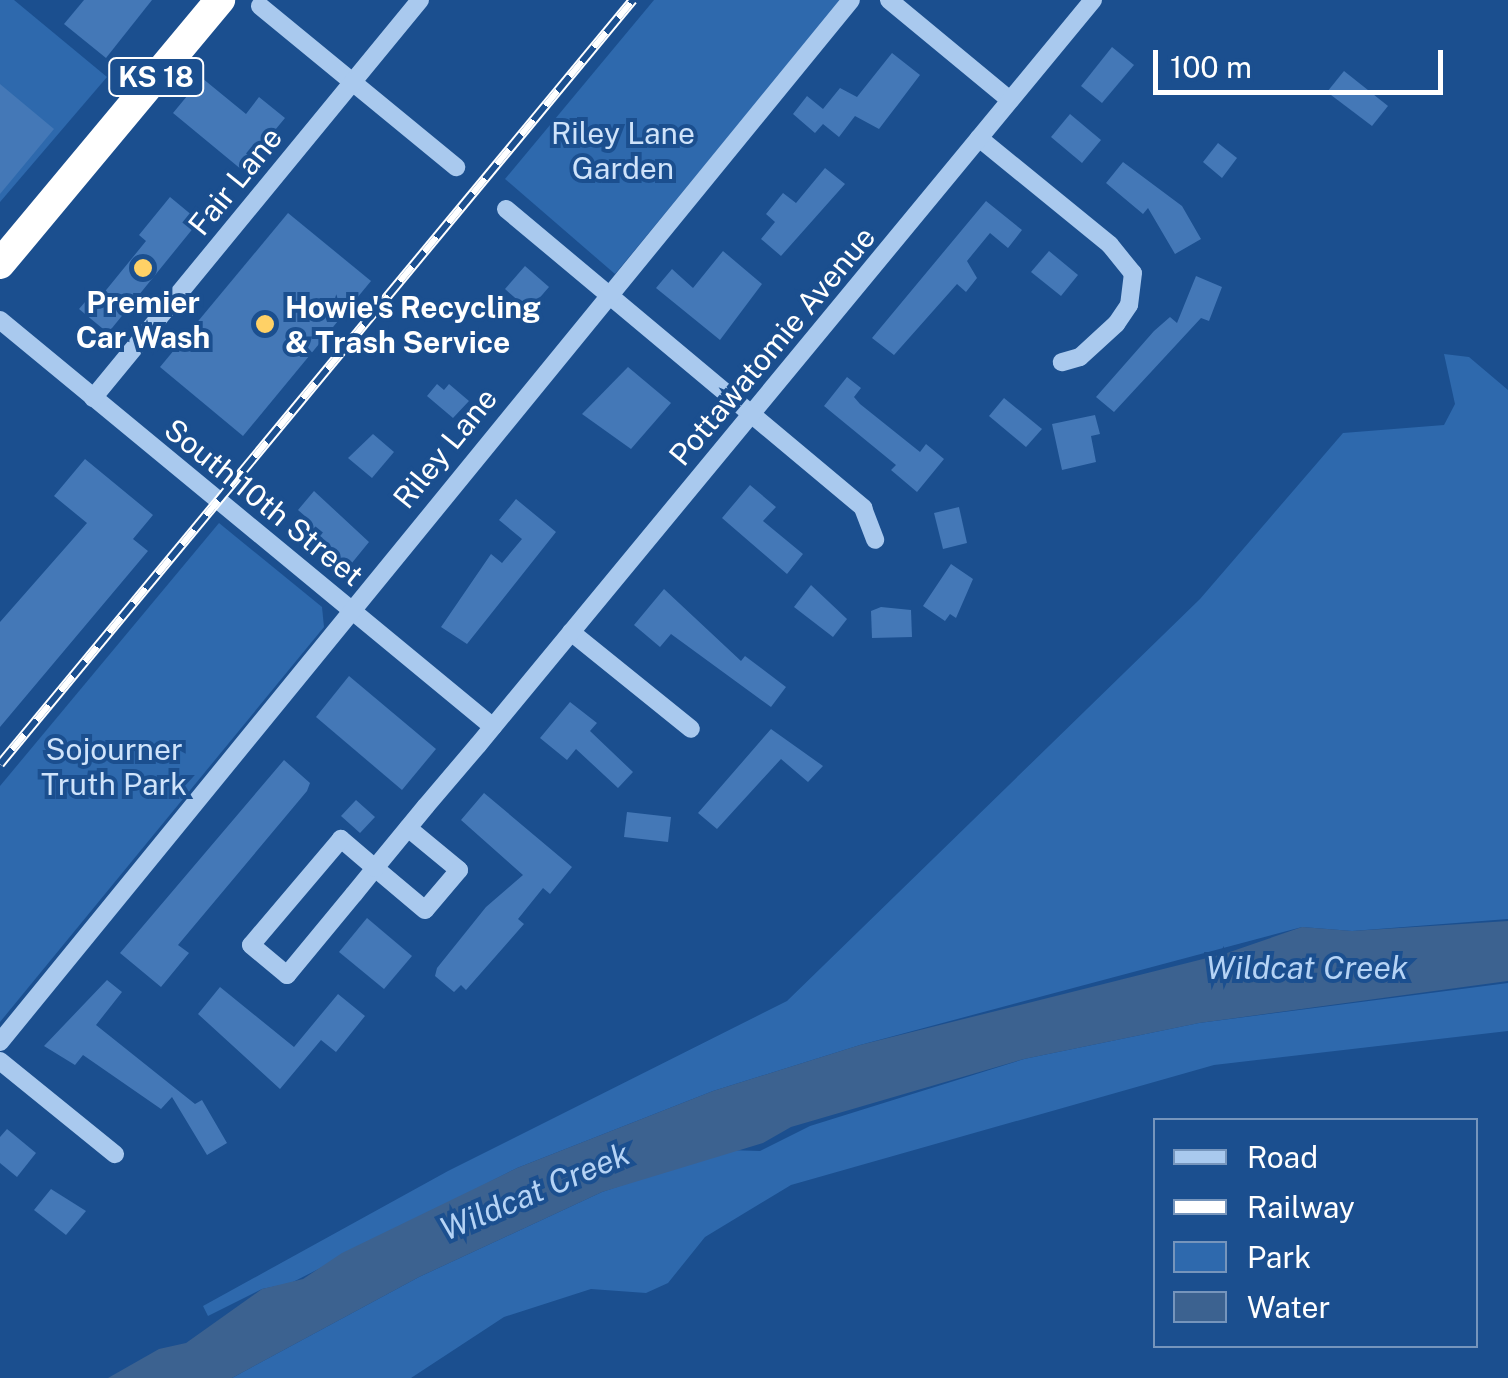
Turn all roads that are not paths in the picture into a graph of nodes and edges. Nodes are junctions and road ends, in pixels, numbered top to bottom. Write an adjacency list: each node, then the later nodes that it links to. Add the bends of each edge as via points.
1 (220, 0): 12 (highway, KS 18)
2 (420, 0): 7 (street, Fair Lane)
3 (851, 0): 13 (street, Riley Lane)
4 (889, 0): 8 (street)
5 (1093, 0): 8 (street, Pottawatomie Avenue)
6 (260, 6): 7 (street)
7 (352, 82): 10 (street); 16 (street, Fair Lane)
8 (1010, 100): 9 (street, Pottawatomie Avenue)
9 (979, 138): 15 (street, via 1110,245 1133,272 1128,305 1116,324 1080,357); 17 (street, Pottawatomie Avenue)
10 (456, 167)
11 (506, 209): 13 (street)
12 (0, 264)
13 (607, 294): 17 (street); 19 (street, Riley Lane)
14 (0, 320): 16 (street, South 10th Street)
15 (1062, 362)
16 (94, 398): 19 (street, South 10th Street)
17 (750, 415): 18 (street, via 863,508); 20 (street, Pottawatomie Avenue)
18 (876, 540)
19 (352, 610): 21 (street, South 10th Street); 25 (street)
20 (571, 632): 21 (street, Pottawatomie Avenue); 22 (street)
21 (492, 726): 23 (street, Pottawatomie Avenue)
22 (691, 729)
23 (408, 828): 24 (street, Pottawatomie Avenue); 24 (street, via 459,870 425,910)
24 (375, 868): 24 (street, via 286,975 251,945 341,838)
25 (0, 1042)
26 (0, 1062): 27 (street)
27 (115, 1154)

